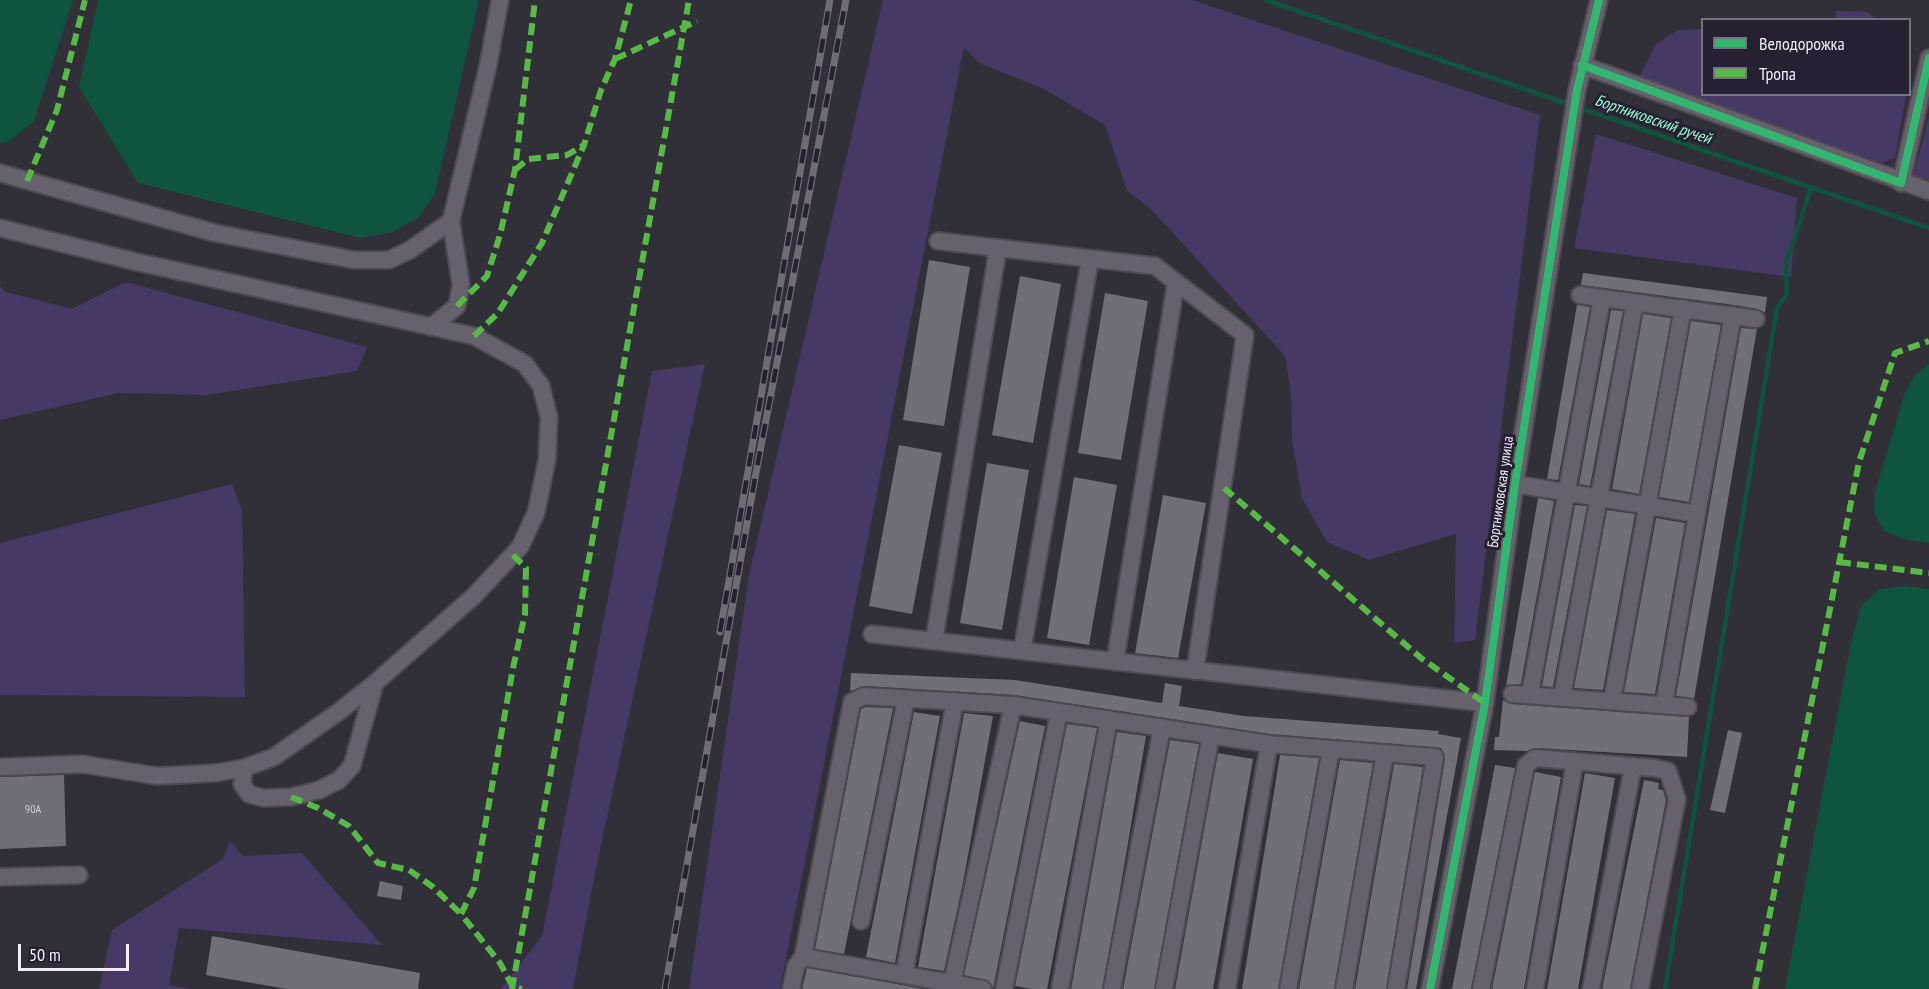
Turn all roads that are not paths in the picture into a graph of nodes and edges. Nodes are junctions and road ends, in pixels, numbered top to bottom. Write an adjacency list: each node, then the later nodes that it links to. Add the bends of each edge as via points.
1 (500, 0): 8 (street)
2 (1599, 0): 4 (street, Бортниковская улица)
3 (1929, 58): 6 (street)
4 (1582, 65): 6 (street); 21 (street, Бортниковская улица)
5 (0, 173): 8 (street, via 215,232 354,260 389,260)
6 (1901, 183): 7 (street)
7 (1929, 191)
8 (451, 221): 20 (street, via 461,285 457,306)
9 (0, 228): 20 (street)
10 (938, 241): 11 (street)
11 (998, 248): 12 (street); 27 (street)
12 (1090, 259): 13 (street, via 1155,266); 28 (street)
13 (1176, 282): 29 (street); 30 (street, via 1245,335)
14 (1580, 296): 15 (street)
15 (1602, 298): 16 (street); 22 (street)
16 (1635, 302): 17 (street); 23 (street)
17 (1683, 308): 18 (street); 24 (street)
18 (1733, 315): 19 (street); 25 (street)
19 (1756, 319)
20 (430, 327): 31 (street, via 474,336 525,364 541,386 549,417 547,460 536,513 520,547 474,596)
21 (1515, 484): 22 (street); 38 (street, Бортниковская улица)
22 (1566, 492): 23 (street); 33 (street)
23 (1600, 498): 24 (street); 34 (street)
24 (1648, 506): 25 (street); 37 (street)
25 (1697, 514): 40 (street)
26 (872, 634): 27 (street)
27 (933, 641): 28 (street)
28 (1022, 651): 29 (street)
29 (1115, 662): 30 (street)
30 (1195, 670): 38 (street)
31 (375, 682): 52 (street, via 274,757); 52 (street, via 352,766 339,780 300,795 263,798 249,794 242,784)
32 (1512, 694): 33 (street)
33 (1530, 694): 34 (street)
34 (1562, 697): 37 (street)
35 (906, 699): 36 (street); 55 (street); 56 (street, via 864,696 852,702)
36 (955, 701): 39 (street); 57 (street)
37 (1612, 701): 40 (street)
38 (1485, 703): 69 (street, Бортниковская улица)
39 (1013, 705): 42 (street); 58 (street)
40 (1664, 705): 41 (street)
41 (1688, 707)
42 (1059, 712): 43 (street); 61 (street)
43 (1109, 719): 44 (street); 62 (street)
44 (1162, 728): 45 (street); 63 (street)
45 (1211, 735): 46 (street); 64 (street)
46 (1269, 744): 47 (street); 65 (street)
47 (1331, 749): 48 (street); 66 (street)
48 (1385, 753): 67 (street); 68 (street, via 1435,757)
49 (1575, 761): 50 (street); 70 (street, via 1535,758 1526,765); 71 (street)
50 (1633, 766): 72 (street); 73 (street, via 1668,771 1677,799)
51 (0, 767): 52 (street, via 82,764 157,776)
52 (244, 768)
53 (79, 875): 54 (street)
54 (0, 877)
55 (861, 921)
56 (804, 957): 57 (street); 59 (street, via 796,966)
57 (904, 975): 58 (street)
58 (952, 983): 60 (street)
59 (791, 989)
60 (983, 989)
61 (1004, 989)
62 (1060, 989)
63 (1112, 989)
64 (1164, 989)
65 (1227, 989)
66 (1288, 989)
67 (1344, 989)
68 (1396, 989)
69 (1430, 989)
70 (1480, 989)
71 (1534, 989)
72 (1591, 989)
73 (1640, 989)

